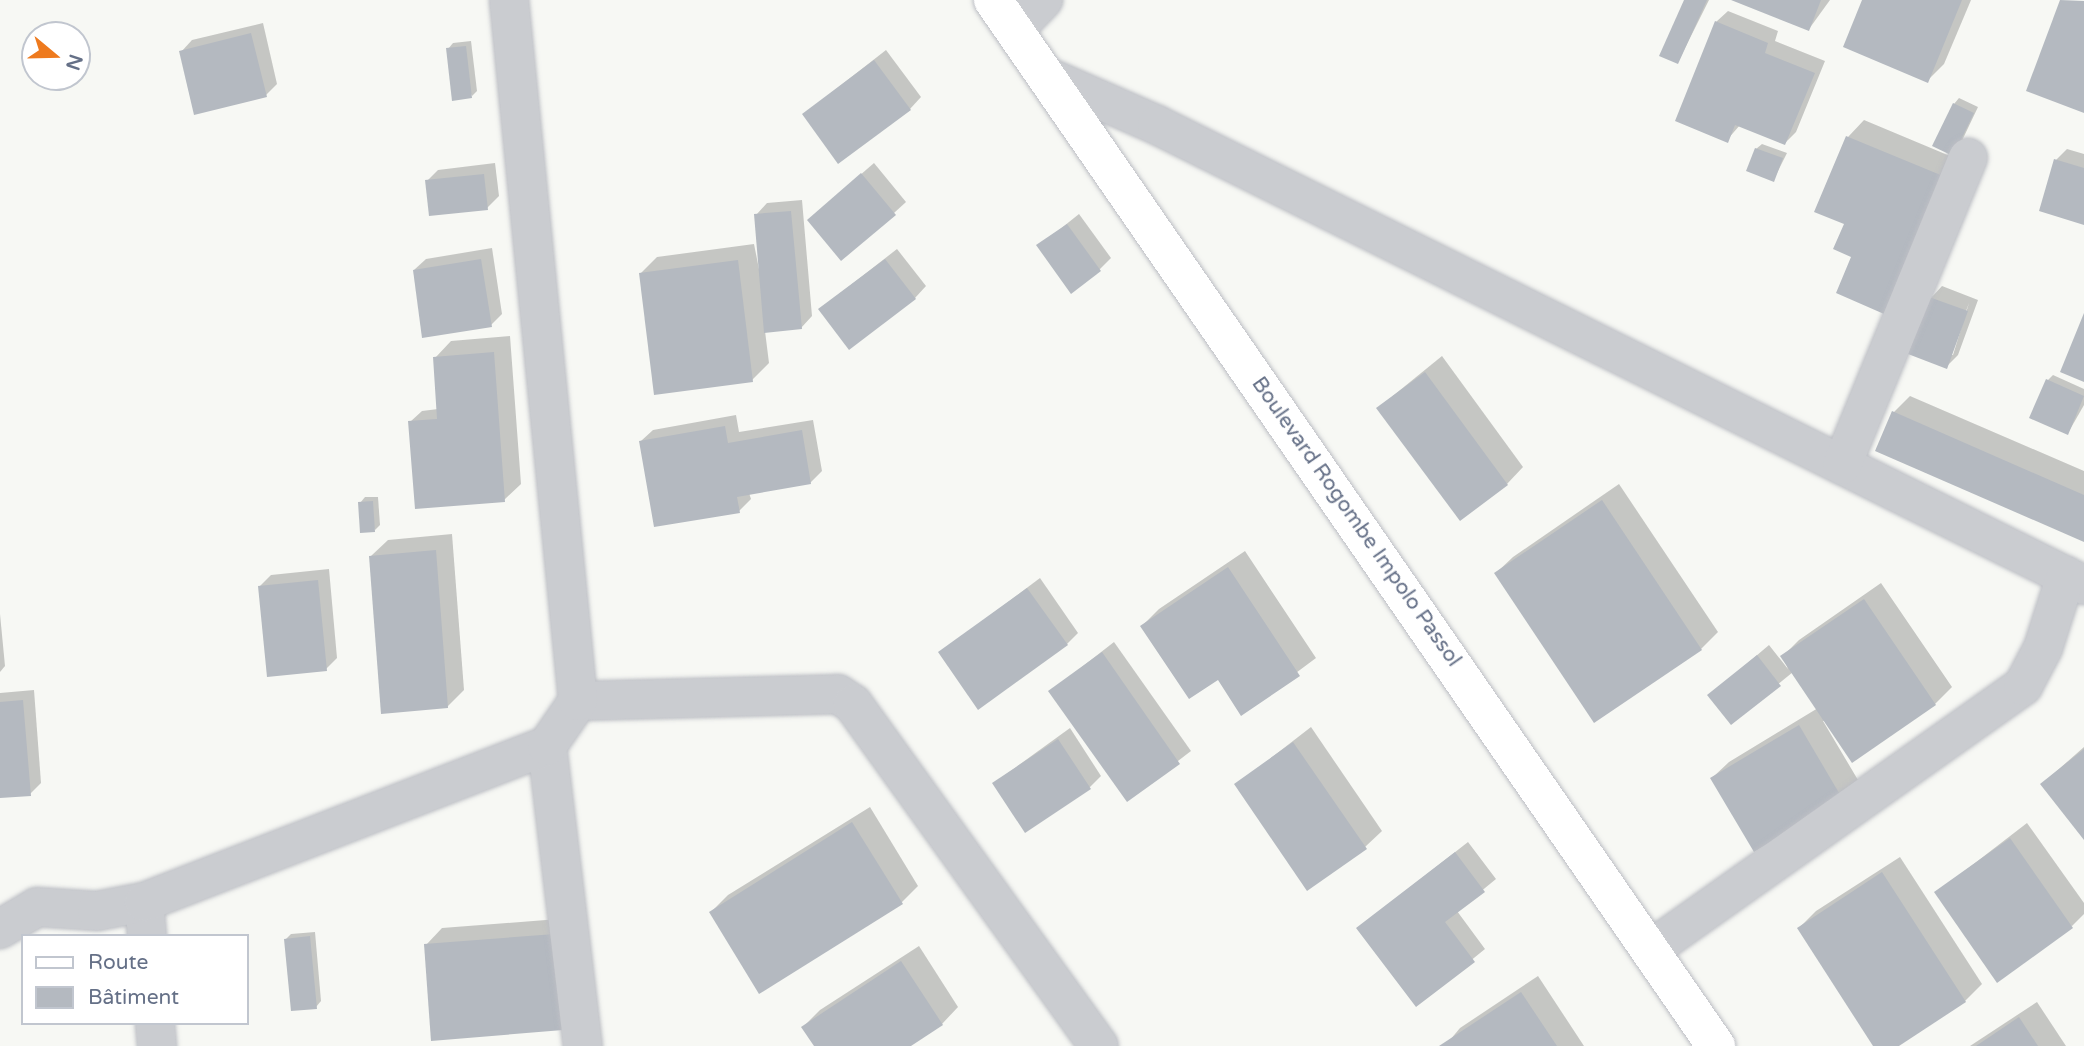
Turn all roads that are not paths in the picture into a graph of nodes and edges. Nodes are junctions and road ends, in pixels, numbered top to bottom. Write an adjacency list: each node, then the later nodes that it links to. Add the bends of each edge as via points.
1 (509, 0): 8 (street)
2 (1042, 0): 3 (street)
3 (1003, 15): 4 (street, Boulevard Rogombe Impolo Passol)
4 (1050, 78): 6 (street, via 1169,131); 12 (street, Boulevard Rogombe Impolo Passol)
5 (1968, 158): 6 (street)
6 (1842, 465): 7 (street)
7 (2075, 581): 12 (street, via 2023,686)
8 (578, 701): 9 (street); 16 (street, via 838,694 853,704)
9 (547, 746): 10 (street); 15 (street)
10 (146, 919): 11 (street, via 37,907)
11 (0, 929)
12 (1650, 950): 17 (street, Boulevard Rogombe Impolo Passol)
13 (155, 1025): 14 (street)
14 (157, 1046)
15 (583, 1046)
16 (1099, 1046)
17 (1717, 1046)

